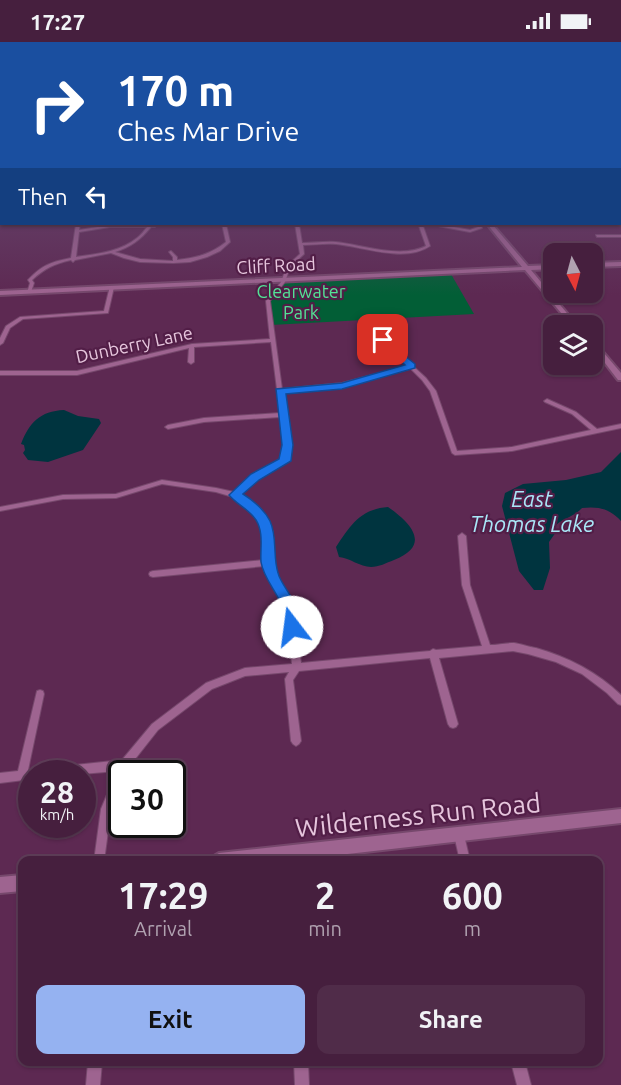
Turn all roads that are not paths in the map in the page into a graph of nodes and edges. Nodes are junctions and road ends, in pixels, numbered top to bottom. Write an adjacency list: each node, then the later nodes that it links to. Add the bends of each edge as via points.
1 (78, 225): 10 (street)
2 (154, 225): 10 (street); 15 (street, via 134,246)
3 (224, 225): 17 (street, via 228,242 222,249 207,257)
4 (297, 225): 13 (street)
5 (420, 225): 13 (street, via 428,246 422,250 384,252 337,243)
6 (427, 225): 7 (street, via 470,231 480,228)
7 (478, 225)
8 (491, 225): 21 (main road)
9 (496, 225): 21 (main road)
10 (78, 231): 16 (street)
11 (597, 236): 12 (street)
12 (621, 236)
13 (301, 244): 22 (street, via 302,254 288,267)
14 (171, 252): 17 (street)
15 (115, 254): 16 (street); 17 (street, via 138,262)
16 (73, 260): 24 (street, via 50,268)
17 (175, 261)
18 (621, 262): 19 (main road)
19 (603, 263)
20 (543, 265): 21 (main road, Cliff Road)
21 (528, 266): 22 (main road, Cliff Road); 23 (main road); 28 (main road)
22 (285, 277): 24 (main road, Cliff Road); 25 (main road, Cliff Road); 29 (street, via 268,301)
23 (543, 281)
24 (31, 287): 25 (main road, Cliff Road); 26 (main road, Cliff Road); 27 (main road, Cliff Road)
25 (112, 287): 31 (street, Dunberry Lane, via 106,312 22,318 8,327)
26 (0, 288)
27 (0, 293)
28 (570, 315)
29 (273, 340): 32 (street, Dunberry Lane); 38 (street)
30 (383, 340): 35 (street)
31 (0, 344)
32 (192, 346): 34 (street); 36 (street, Dunberry Lane, via 77,373)
33 (603, 355): 37 (main road)
34 (191, 362)
35 (412, 366): 38 (street, via 342,386); 43 (street, via 433,391 455,453 512,449)
36 (0, 373)
37 (621, 378)
38 (280, 391): 40 (street)
39 (547, 401): 43 (street, via 574,413)
40 (283, 415): 42 (street, via 204,420); 44 (street, via 285,461 255,477)
41 (621, 426): 43 (street)
42 (168, 427)
43 (596, 431)
44 (235, 495): 45 (street, via 162,482 116,496 63,497); 47 (street, via 252,506 263,521)
45 (0, 509)
46 (462, 536): 49 (street, via 466,585)
47 (268, 563): 48 (street); 51 (street, via 290,608)
48 (153, 574)
49 (487, 648): 50 (street); 53 (street, via 513,647 567,662 593,677)
50 (433, 653): 51 (street); 54 (street)
51 (297, 666): 55 (street, via 289,679); 57 (street, via 245,672 209,686 154,727)
52 (40, 694): 56 (street)
53 (621, 701)
54 (453, 724)
55 (296, 741)
56 (32, 760)
57 (128, 760)
58 (18, 776): 59 (street)
59 (0, 778)
60 (108, 804): 63 (street)
61 (621, 816): 62 (main road, Wilderness Run Road)
62 (459, 836): 64 (main road, Wilderness Run Road); 65 (street)
63 (100, 856)
64 (267, 856)
65 (464, 856)
66 (18, 883): 67 (main road)
67 (0, 885)
68 (95, 1066): 71 (street)
69 (300, 1066): 72 (street)
70 (519, 1066): 73 (street)
71 (93, 1085)
72 (302, 1085)
73 (524, 1085)

